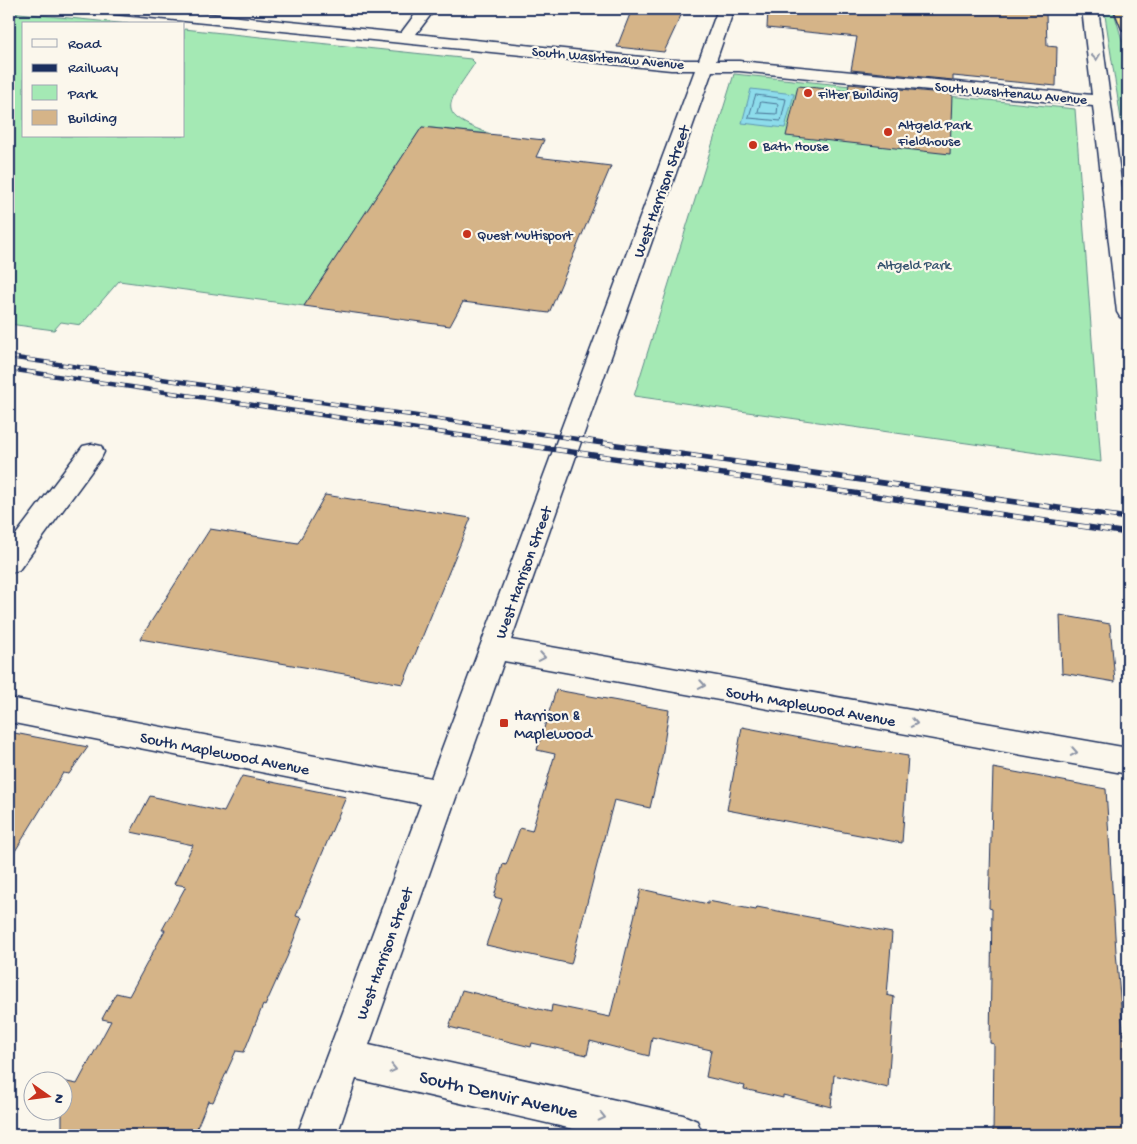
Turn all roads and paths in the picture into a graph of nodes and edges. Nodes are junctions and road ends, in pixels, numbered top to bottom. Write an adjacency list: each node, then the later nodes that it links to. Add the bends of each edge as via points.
1 (125, 9): 7 (street, South Washtenaw Avenue)
2 (427, 9): 7 (street)
3 (726, 9): 8 (street, West Harrison Street)
4 (1090, 9): 9 (street, one-way to 9)
5 (1122, 9): 6 (highway)
6 (1128, 26)
7 (405, 38): 8 (street, South Washtenaw Avenue, via 671,65)
8 (706, 64): 9 (street, South Washtenaw Avenue); 13 (street, West Harrison Street)
9 (1101, 101): 10 (street)
10 (1128, 312)
11 (92, 452): 12 (street)
12 (9, 563)
13 (494, 648): 15 (street, South Maplewood Avenue, one-way to 15); 16 (street, West Harrison Street)
14 (9, 710): 16 (street, South Maplewood Avenue)
15 (1128, 761)
16 (441, 794): 17 (street, West Harrison Street)
17 (345, 1058): 18 (street, West Harrison Street); 19 (street, South Denvir Avenue, one-way to 19)
18 (317, 1135)
19 (683, 1135)

